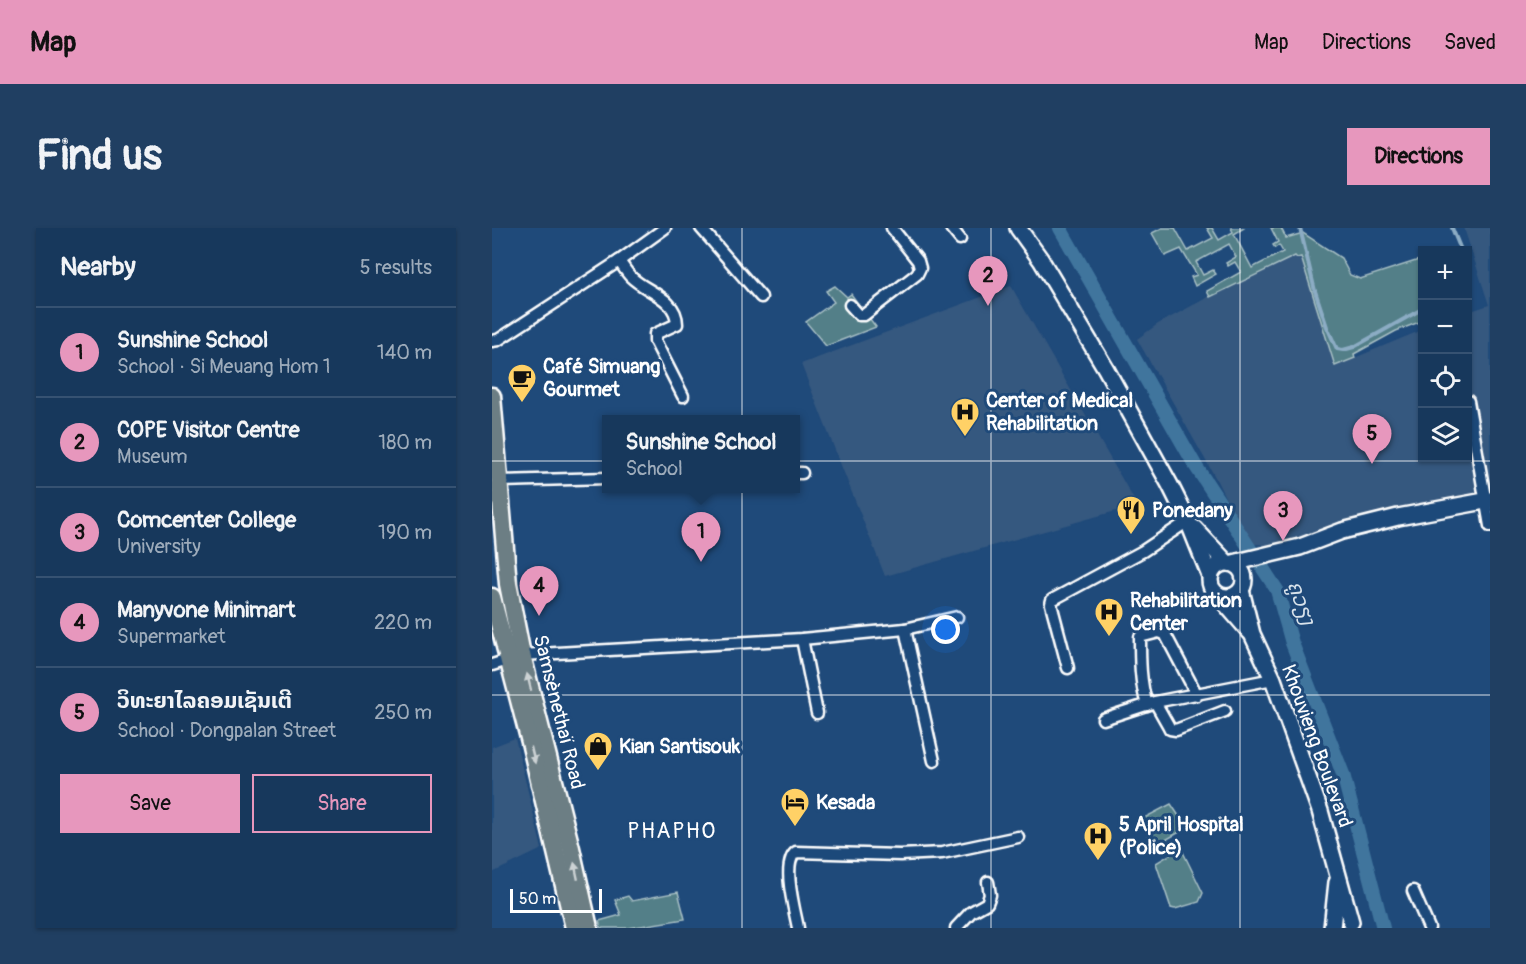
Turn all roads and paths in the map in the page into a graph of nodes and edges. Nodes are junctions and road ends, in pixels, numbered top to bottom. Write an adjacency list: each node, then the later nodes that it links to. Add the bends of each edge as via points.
1 (665, 228): 7 (street)
2 (701, 228): 8 (street)
3 (892, 228): 9 (street, via 918,261 917,274 864,315)
4 (951, 228): 6 (street)
5 (1018, 228): 18 (street, Khouvieng Boulevard, via 1106,369)
6 (960, 239)
7 (619, 261): 10 (street); 12 (street, via 631,277 660,296 677,317 677,324 655,334 655,341)
8 (761, 297)
9 (850, 305)
10 (492, 341)
11 (492, 396): 15 (main road, Samsènethaï Road)
12 (683, 396)
13 (1468, 408): 16 (street)
14 (602, 478): 15 (street)
15 (500, 481): 17 (main road, Samsènethaï Road)
16 (1487, 500): 19 (street); 22 (street, via 1342,531 1274,554)
17 (502, 512): 20 (main road); 24 (main road, Samsènethaï Road)
18 (1188, 521): 22 (street, Khouvieng Boulevard); 23 (street, Khouvieng Boulevard); 32 (street, via 1143,552 1052,600)
19 (1490, 526)
20 (492, 532)
21 (492, 546): 24 (main road, via 499,553)
22 (1240, 571): 23 (street, via 1214,568); 25 (street, via 1235,595); 29 (street, Khouvieng Boulevard)
23 (1210, 576): 25 (street, via 1211,587)
24 (508, 584): 31 (main road, Samsènethaï Road)
25 (1218, 595): 29 (street, Khouvieng Boulevard)
26 (492, 597): 31 (main road)
27 (957, 617): 28 (street)
28 (905, 629): 30 (street); 39 (street)
29 (1252, 634): 33 (street, Khouvieng Boulevard)
30 (802, 639): 31 (street); 37 (street)
31 (507, 660): 45 (main road, one-way to 45); 46 (main road, Samsènethaï Road, one-way to 31, via 571,848)
32 (1068, 668)
33 (1273, 679): 34 (street); 41 (street, Khouvieng Boulevard)
34 (1197, 695): 35 (street); 35 (street, via 1165,634 1159,632 1140,637 1140,672)
35 (1151, 704): 36 (street, via 1170,729 1176,730); 38 (street)
36 (1225, 711)
37 (817, 713)
38 (1103, 719)
39 (934, 761)
40 (1018, 837): 47 (street, via 942,853 796,852 791,856 789,876)
41 (1338, 873): 44 (street, Khouvieng Boulevard); 49 (street, Khouvieng Boulevard)
42 (988, 882): 48 (street, via 987,903 971,912)
43 (1413, 891): 50 (street)
44 (1354, 925): 49 (street, via 1341,922)
45 (574, 928)
46 (588, 928)
47 (798, 928)
48 (956, 928)
49 (1333, 928)
50 (1429, 928)

